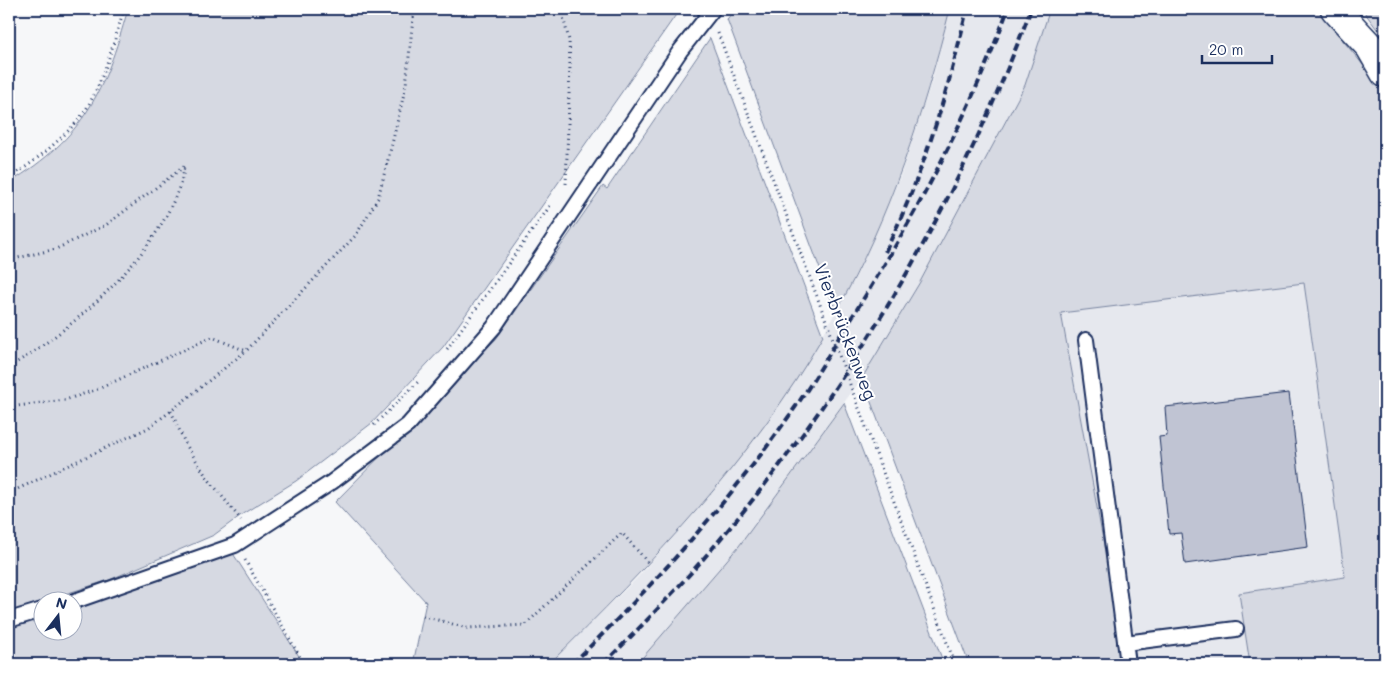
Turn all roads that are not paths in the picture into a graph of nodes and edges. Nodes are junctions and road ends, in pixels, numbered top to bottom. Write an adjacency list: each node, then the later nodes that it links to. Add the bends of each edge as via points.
1 (713, 9): 6 (lane, bridge, via 680,51 494,327 408,425 332,482 235,545)
2 (1335, 9): 3 (street)
3 (1378, 56): 4 (street)
4 (1385, 73)
5 (1086, 340): 10 (lane)
6 (82, 599)
7 (32, 613): 8 (lane)
8 (9, 620)
9 (1236, 629): 10 (lane)
10 (1125, 643): 11 (lane)
11 (1128, 664)

